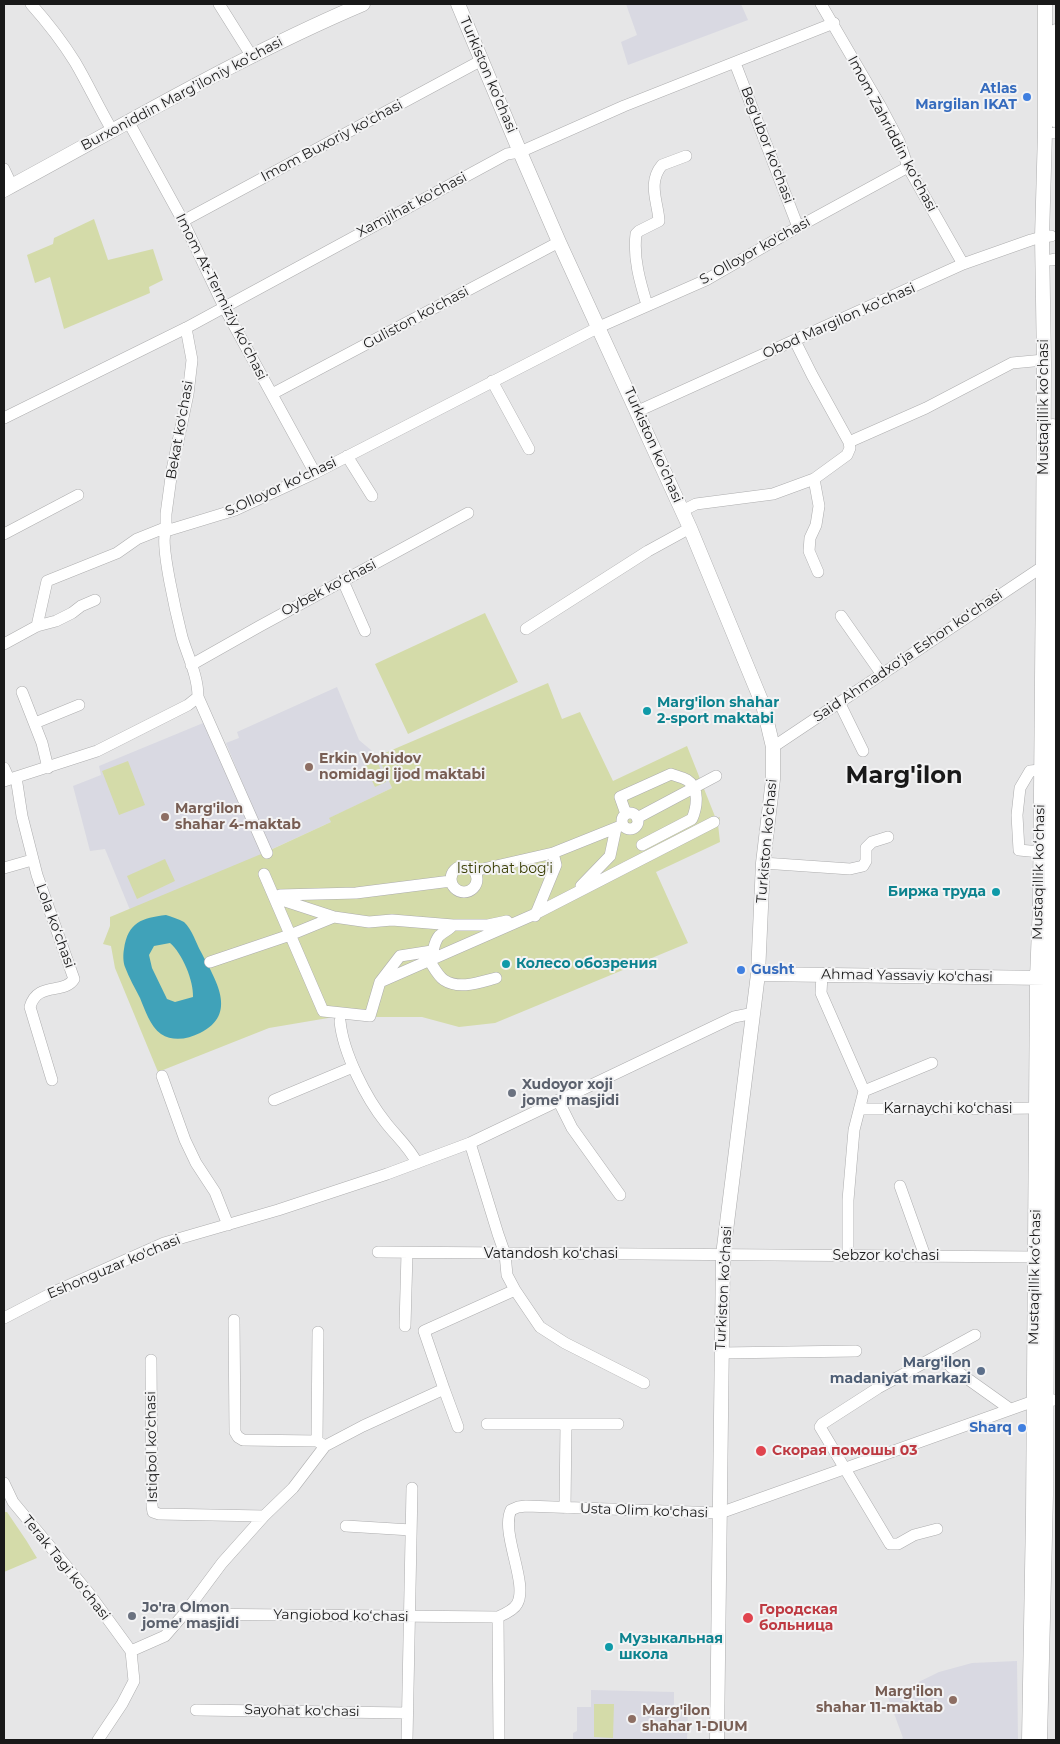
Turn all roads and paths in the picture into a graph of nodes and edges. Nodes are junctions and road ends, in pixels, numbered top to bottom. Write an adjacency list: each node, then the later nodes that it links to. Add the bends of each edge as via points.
1 (31, 4): 13 (street, via 76,63)
2 (219, 4): 9 (street)
3 (363, 4): 9 (main road, Burxoniddin Marg’iloniy ko’chasi)
4 (458, 4): 10 (main road, Turkiston ko’chasi)
5 (821, 4): 7 (street, Imom Zahriddin koʻchasi)
6 (1045, 4): 22 (main road, Mustaqillik koʻchasi)
7 (834, 23): 11 (street, Xamjihat ko'chasi); 17 (street, Imom Zahriddin koʻchasi, via 899,141)
8 (1056, 31): 14 (main road, Mustaqillik koʻchasi)
9 (251, 55): 12 (main road, Burxoniddin Marg’iloniy ko’chasi)
10 (482, 60): 15 (main road, Turkiston ko’chasi); 20 (street, Imom Buxoriy ko'chasi)
11 (735, 63): 15 (street, Xamjihat ko'chasi, via 624,106); 21 (street, Beg'ubor ko'chasi)
12 (128, 121): 13 (main road, Burxoniddin Marg’iloniy ko’chasi); 20 (street, Imom At-Termiziy koʻchasi)
13 (112, 130): 19 (main road, Burxoniddin Marg’iloniy ko’chasi)
14 (1055, 133): 22 (main road, Mustaqillik koʻchasi)
15 (520, 152): 23 (main road, Turkiston ko’chasi); 27 (street, Xamjihat ko'chasi, via 508,154)
16 (686, 156): 26 (street, via 659,168 653,186 659,222 636,234 639,276)
17 (908, 167): 21 (street, S. Olloyor ko'chasi); 25 (street, Imom Zahriddin koʻchasi)
18 (4, 169): 19 (street)
19 (8, 188)
20 (183, 221): 27 (street, Imom At-Termiziy koʻchasi)
21 (798, 227): 26 (street, S. Olloyor ko'chasi, via 706,280)
22 (1047, 236): 24 (main road, Mustaqillik koʻchasi); 25 (street, Obod Margilon koʻchasi); 31 (main road, Mustaqillik koʻchasi)
23 (560, 242): 28 (main road, Turkiston ko’chasi); 33 (street, Guliston ko'chasi)
24 (1054, 260): 37 (main road, Mustaqillik koʻchasi)
25 (962, 264): 30 (street, Obod Margilon koʻchasi)
26 (648, 305): 28 (street, S. Olloyor ko'chasi)
27 (224, 307): 29 (street, Xamjihat ko'chasi); 33 (street, Imom At-Termiziy koʻchasi)
28 (599, 326): 32 (street, S.Olloyor koʻchasi); 34 (main road, Turkiston ko’chasi)
29 (186, 328): 35 (street, Xamjihat ko'chasi); 47 (street, Bekat ko'chasi, via 192,360 172,470)
30 (795, 341): 34 (street, Obod Margilon koʻchasi); 36 (street)
31 (1044, 360): 36 (street, via 1012,363 926,408); 49 (main road, Mustaqillik koʻchasi)
32 (492, 381): 38 (street); 39 (street, S.Olloyor koʻchasi)
33 (272, 394): 40 (street, Imom At-Termiziy koʻchasi)
34 (638, 411): 44 (main road, Turkiston ko’chasi)
35 (4, 418)
36 (849, 442): 41 (street, via 847,454)
37 (1055, 447): 49 (main road, Mustaqillik koʻchasi)
38 (528, 449)
39 (347, 456): 40 (street, S.Olloyor koʻchasi); 43 (street)
40 (315, 472): 47 (street, S.Olloyor koʻchasi, via 235,510)
41 (814, 479): 44 (street, via 773,494 696,504); 50 (street, via 819,506 809,550)
42 (78, 495): 48 (street)
43 (372, 496)
44 (682, 511): 46 (main road, Turkiston ko’chasi)
45 (468, 513): 51 (street, Oybek koʻchasi)
46 (690, 528): 55 (street, via 632,560); 65 (main road, Turkiston ko’chasi, via 763,705)
47 (167, 529): 54 (street, S.Olloyor koʻchasi, via 137,539 117,553 47,580); 58 (street, via 164,538 166,558)
48 (4, 534)
49 (1051, 561): 59 (street, Said Ahmadxoʻja Eshon koʻchasi); 69 (main road, Mustaqillik koʻchasi); 73 (main road, Mustaqillik koʻchasi)
50 (818, 572)
51 (343, 581): 56 (street); 58 (street, Oybek koʻchasi)
52 (95, 600): 54 (street, via 56,622)
53 (841, 616): 59 (street)
54 (36, 626): 57 (street)
55 (526, 629)
56 (365, 631)
57 (4, 644)
58 (191, 666): 61 (street)
59 (881, 673): 62 (street, Said Ahmadxoʻja Eshon koʻchasi)
60 (22, 692): 64 (street)
61 (198, 697): 68 (street, via 121,740); 79 (street)
62 (839, 702): 65 (street, Said Ahmadxoʻja Eshon koʻchasi); 66 (street)
63 (79, 705): 64 (street)
64 (35, 724): 68 (street)
65 (773, 747): 83 (main road, Turkiston ko’chasi)
66 (863, 751)
67 (4, 768): 71 (street, Lola koʻchasi)
68 (48, 768): 71 (street)
69 (1040, 770): 78 (main road, Mustaqillik koʻchasi); 78 (street, via 1030,771 1020,788 1017,815 1019,850)
70 (716, 776): 72 (street)
71 (10, 779): 82 (street, Lola koʻchasi)
72 (694, 788): 75 (street); 75 (street, via 689,781 671,774 620,797); 77 (street, via 697,797 692,819)
73 (1054, 790): 90 (main road, Mustaqillik koʻchasi)
74 (714, 822): 81 (street)
75 (627, 823): 77 (street); 80 (street); 89 (street, via 610,856)
76 (888, 836): 83 (street, via 866,848 866,861 862,866)
77 (642, 845): 81 (street)
78 (1040, 852): 100 (main road, Mustaqillik koʻchasi)
79 (267, 853)
80 (552, 853): 85 (street); 91 (street, via 556,866)
81 (647, 856): 89 (street)
82 (32, 860): 84 (street); 106 (street, Lola koʻchasi, via 74,979 70,984 38,994 30,1007)
83 (763, 864): 97 (main road, Turkiston ko’chasi)
84 (4, 868)
85 (474, 871): 87 (street, via 470,867 459,866 454,870); 87 (street, via 477,882 470,891 458,890)
86 (264, 874): 88 (street)
87 (451, 881): 88 (street, via 356,893)
88 (277, 895): 92 (street, via 282,900); 94 (street)
89 (571, 895): 91 (street)
90 (1052, 905): 100 (main road, Mustaqillik koʻchasi)
91 (534, 916): 93 (street, via 488,924); 95 (street)
92 (334, 917): 93 (street, via 369,922 392,920); 94 (street)
93 (453, 925): 95 (street, via 439,936)
94 (290, 935): 95 (street, via 323,1011 370,1016 380,982); 96 (street)
95 (431, 956): 99 (street, via 444,980 460,985)
96 (210, 962)
97 (758, 974): 98 (main road, Ahmad Yassaviy ko'chasi); 101 (main road, Turkiston ko’chasi)
98 (822, 975): 100 (main road, Ahmad Yassaviy ko'chasi); 107 (street, via 821,993)
99 (496, 978)
100 (1047, 978): 110 (main road, Mustaqillik koʻchasi); 113 (main road, Mustaqillik koʻchasi)
101 (754, 1013): 109 (street, Eshonguzar ko'chasi, via 734,1017); 121 (main road, Turkiston ko’chasi)
102 (340, 1021): 104 (street, via 341,1034)
103 (932, 1063): 107 (street)
104 (353, 1067): 108 (street); 114 (street, via 378,1112 411,1151)
105 (162, 1076): 117 (street, via 185,1140 215,1192)
106 (52, 1080)
107 (864, 1091): 111 (street)
108 (274, 1100)
109 (558, 1100): 112 (street, Eshonguzar ko'chasi); 116 (street, via 572,1128)
110 (1036, 1108): 111 (street, Karnaychi koʻchasi); 124 (main road, Mustaqillik koʻchasi)
111 (860, 1109): 122 (street, via 854,1130 848,1200)
112 (470, 1143): 114 (street, Eshonguzar ko'chasi); 120 (street)
113 (1052, 1160): 124 (main road, Mustaqillik koʻchasi)
114 (417, 1163): 117 (street, Eshonguzar ko'chasi)
115 (900, 1186): 123 (street)
116 (620, 1195)
117 (228, 1224): 126 (street, Eshonguzar ko'chasi, via 164,1243)
118 (378, 1252): 119 (street, Vatandosh koʻchasi)
119 (407, 1253): 120 (street, Vatandosh koʻchasi); 128 (street)
120 (505, 1254): 121 (street, Vatandosh koʻchasi); 125 (street)
121 (730, 1255): 122 (street, Sebzor ko'chasi); 132 (main road, Turkiston ko’chasi)
122 (848, 1255): 123 (street, Sebzor ko'chasi)
123 (925, 1256): 124 (street, Sebzor ko'chasi)
124 (1046, 1261): 137 (main road, Mustaqillik koʻchasi)
125 (515, 1290): 135 (street, via 540,1327); 136 (street, via 424,1331)
126 (4, 1318)
127 (234, 1320): 143 (street, via 235,1432 238,1437)
128 (405, 1326)
129 (318, 1332): 143 (street)
130 (975, 1335): 133 (street)
131 (856, 1351): 132 (street)
132 (721, 1353): 149 (main road, Turkiston ko’chasi)
133 (942, 1353): 138 (street, via 951,1367); 144 (street, via 822,1424 820,1429)
134 (151, 1360): 150 (street, Istiqbol koʻchasi, via 153,1512)
135 (644, 1383)
136 (444, 1389): 142 (street); 143 (street)
137 (1046, 1400): 138 (street, Usta Olim ko'chasi); 147 (main road, Mustaqillik koʻchasi); 164 (main road, Mustaqillik koʻchasi)
138 (1010, 1409): 144 (street, Usta Olim ko'chasi)
139 (486, 1424): 140 (street)
140 (566, 1424): 141 (street); 148 (street)
141 (618, 1424)
142 (458, 1427)
143 (321, 1444): 150 (street, via 293,1488)
144 (844, 1469): 149 (street, Usta Olim ko'chasi); 152 (street, via 890,1544)
145 (4, 1483): 157 (street, Terak Tagi koʻchasi, via 13,1502 88,1592)
146 (412, 1488): 153 (street)
147 (1051, 1495): 165 (main road, Mustaqillik koʻchasi)
148 (565, 1508): 149 (street, Usta Olim ko'chasi); 156 (street, Usta Olim ko'chasi, via 526,1506 511,1510 508,1521 519,1599 511,1611)
149 (720, 1514): 163 (main road, Turkiston ko’chasi)
150 (264, 1516): 154 (street, via 222,1563)
151 (346, 1526): 153 (street)
152 (937, 1529)
153 (411, 1530): 155 (street)
154 (184, 1614): 155 (street, Yangiobod koʻchasi); 157 (street, via 165,1636)
155 (410, 1617): 156 (street, Yangiobod koʻchasi); 159 (street)
156 (498, 1617): 162 (street)
157 (131, 1651): 160 (street, via 134,1681)
158 (196, 1710): 159 (street, Sayohat ko'chasi)
159 (407, 1713): 161 (street)
160 (98, 1740)
161 (407, 1740)
162 (499, 1740)
163 (717, 1740)
164 (1029, 1740)
165 (1040, 1740)

